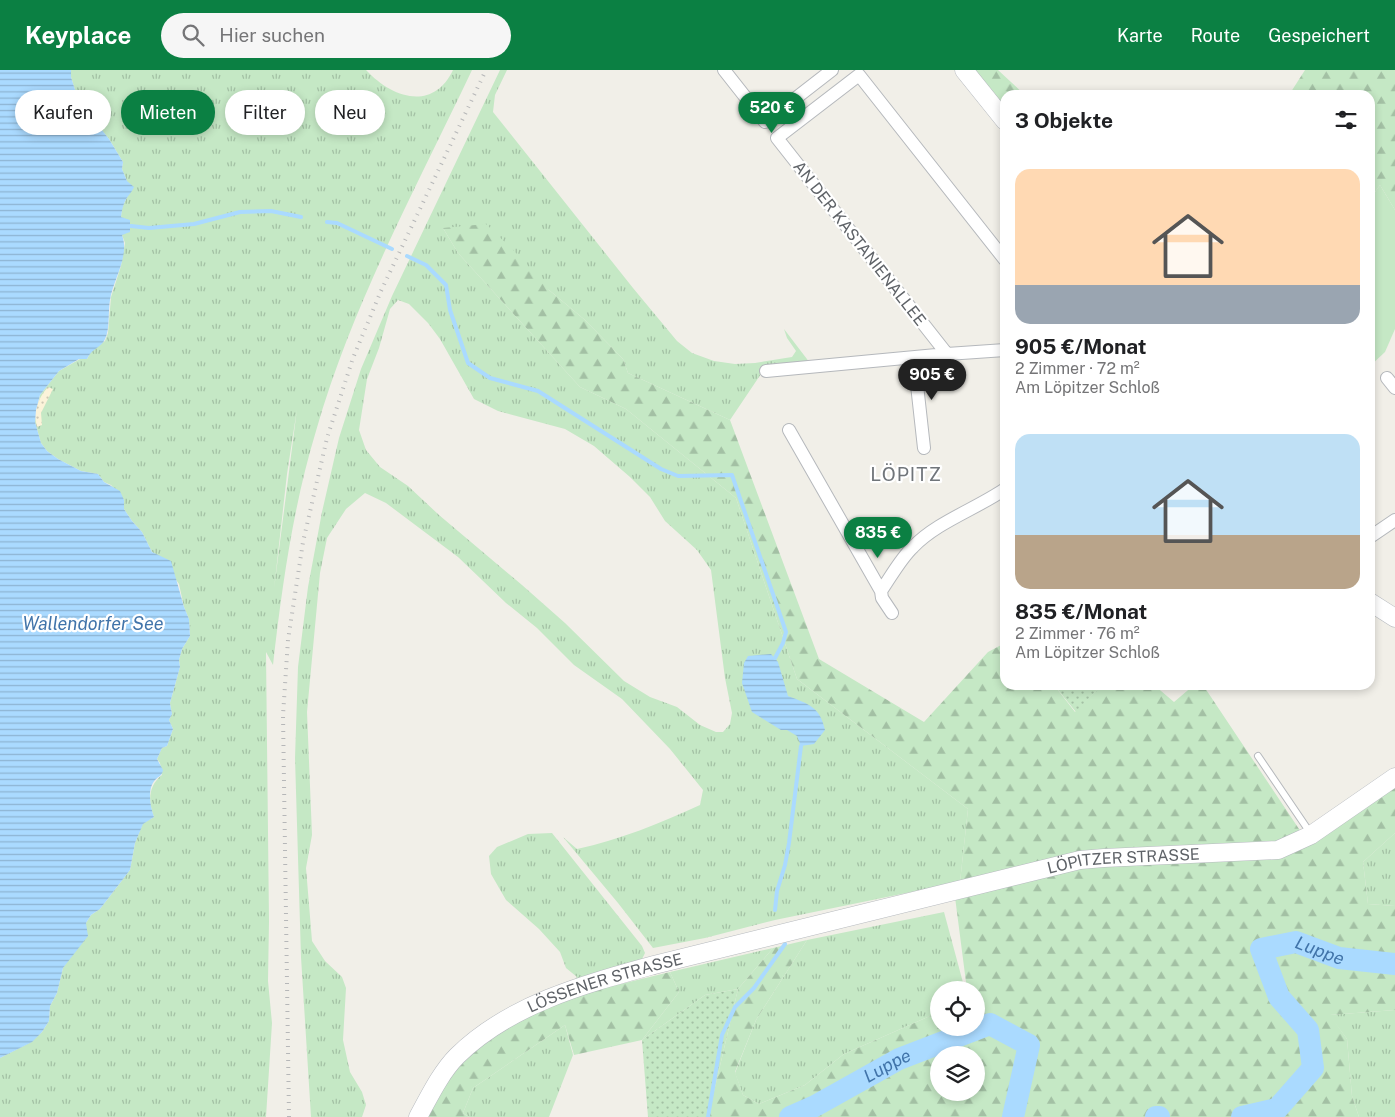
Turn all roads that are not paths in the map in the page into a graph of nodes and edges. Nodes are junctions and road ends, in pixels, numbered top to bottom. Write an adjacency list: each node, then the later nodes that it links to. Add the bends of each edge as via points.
1 (724, 70): 6 (street, AN DER KASTANIENALLEE)
2 (832, 70): 6 (street)
3 (964, 70): 5 (street)
4 (853, 74): 7 (street); 8 (street, via 859,75)
5 (1000, 115)
6 (765, 122): 7 (street, AN DER KASTANIENALLEE)
7 (777, 138): 10 (street, AN DER KASTANIENALLEE)
8 (1000, 254)
9 (1000, 350): 10 (street)
10 (947, 354): 11 (street)
11 (914, 358): 12 (street); 14 (street)
12 (766, 370)
13 (790, 430): 18 (street)
14 (924, 448)
15 (1000, 493): 18 (street, via 934,530 912,547)
16 (1395, 520): 17 (street)
17 (1375, 534)
18 (881, 591): 20 (street)
19 (1375, 605): 21 (street)
20 (892, 613)
21 (1395, 618)
22 (1258, 756): 24 (lane)
23 (1395, 777): 24 (street, LÖPITZER STRASSE)
24 (1311, 835): 25 (street, LÖPITZER STRASSE, via 1278,850 1080,860)
25 (836, 919): 26 (street, LÖSSENER STRASSE, via 654,964 542,1001 505,1020 457,1057)
26 (418, 1117)

